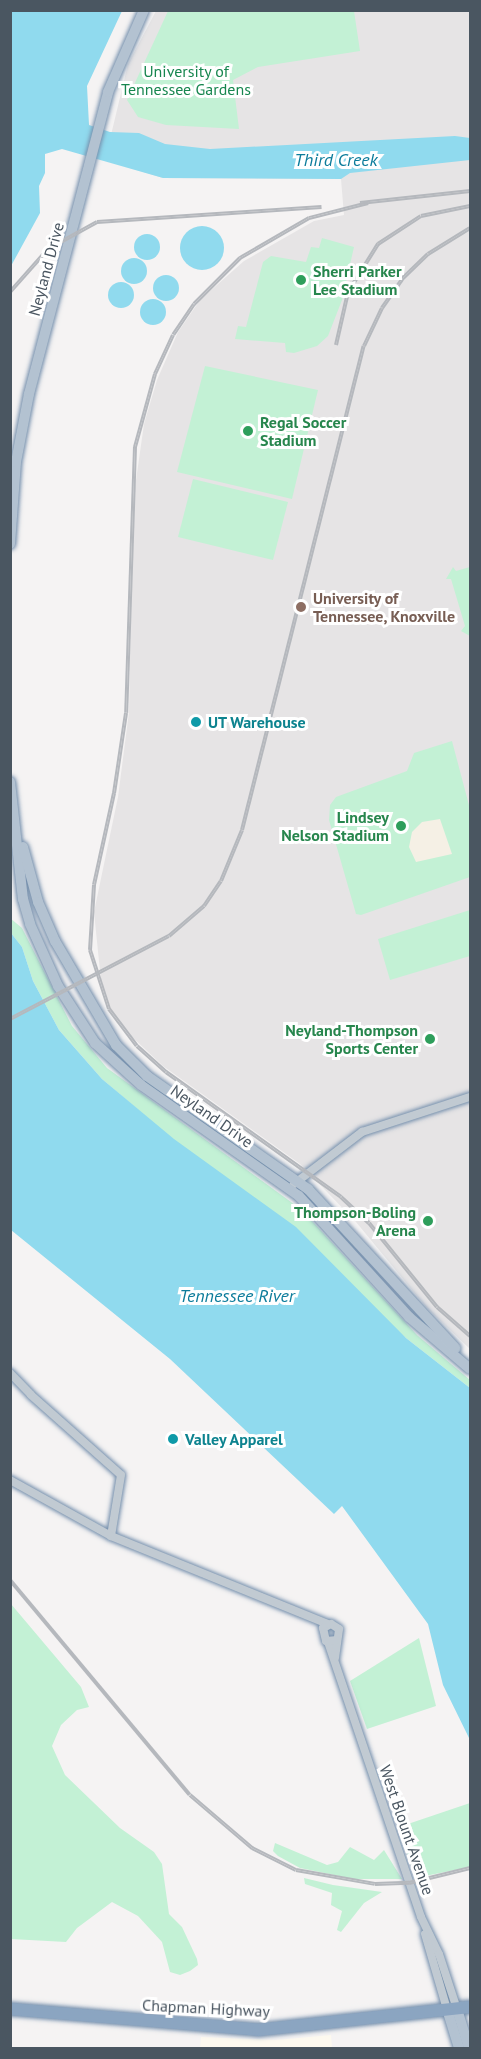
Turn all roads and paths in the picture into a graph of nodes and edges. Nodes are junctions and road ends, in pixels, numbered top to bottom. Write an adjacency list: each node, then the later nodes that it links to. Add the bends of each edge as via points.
1 (144, 10): 2 (main road, Neyland Drive, via 116,70 100,118 29,394 16,462)
2 (10, 544)
3 (10, 782): 4 (main road, Neyland Drive)
4 (19, 838): 6 (main road, Neyland Drive, via 38,902 55,941 117,1045 147,1076); 6 (main road, Neyland Drive, via 23,899 35,938 64,997 91,1038 131,1077)
5 (469, 1096): 6 (street, via 362,1132)
6 (293, 1185): 7 (main road, Neyland Drive); 8 (main road, Neyland Drive, via 409,1317)
7 (471, 1362)
8 (471, 1369)
9 (10, 1372): 11 (street, via 121,1475)
10 (10, 1480): 11 (street)
11 (111, 1536): 12 (street)
12 (309, 1617): 13 (street); 14 (street)
13 (328, 1624): 14 (street); 15 (street, via 339,1629)
14 (322, 1633): 15 (street)
15 (332, 1641): 18 (street, West Blount Avenue)
16 (471, 2007): 18 (highway, Chapman Highway)
17 (10, 2009): 18 (highway, Chapman Highway, via 258,2030)
18 (452, 2009): 19 (main road); 20 (main road)
19 (459, 2049)
20 (469, 2049)

